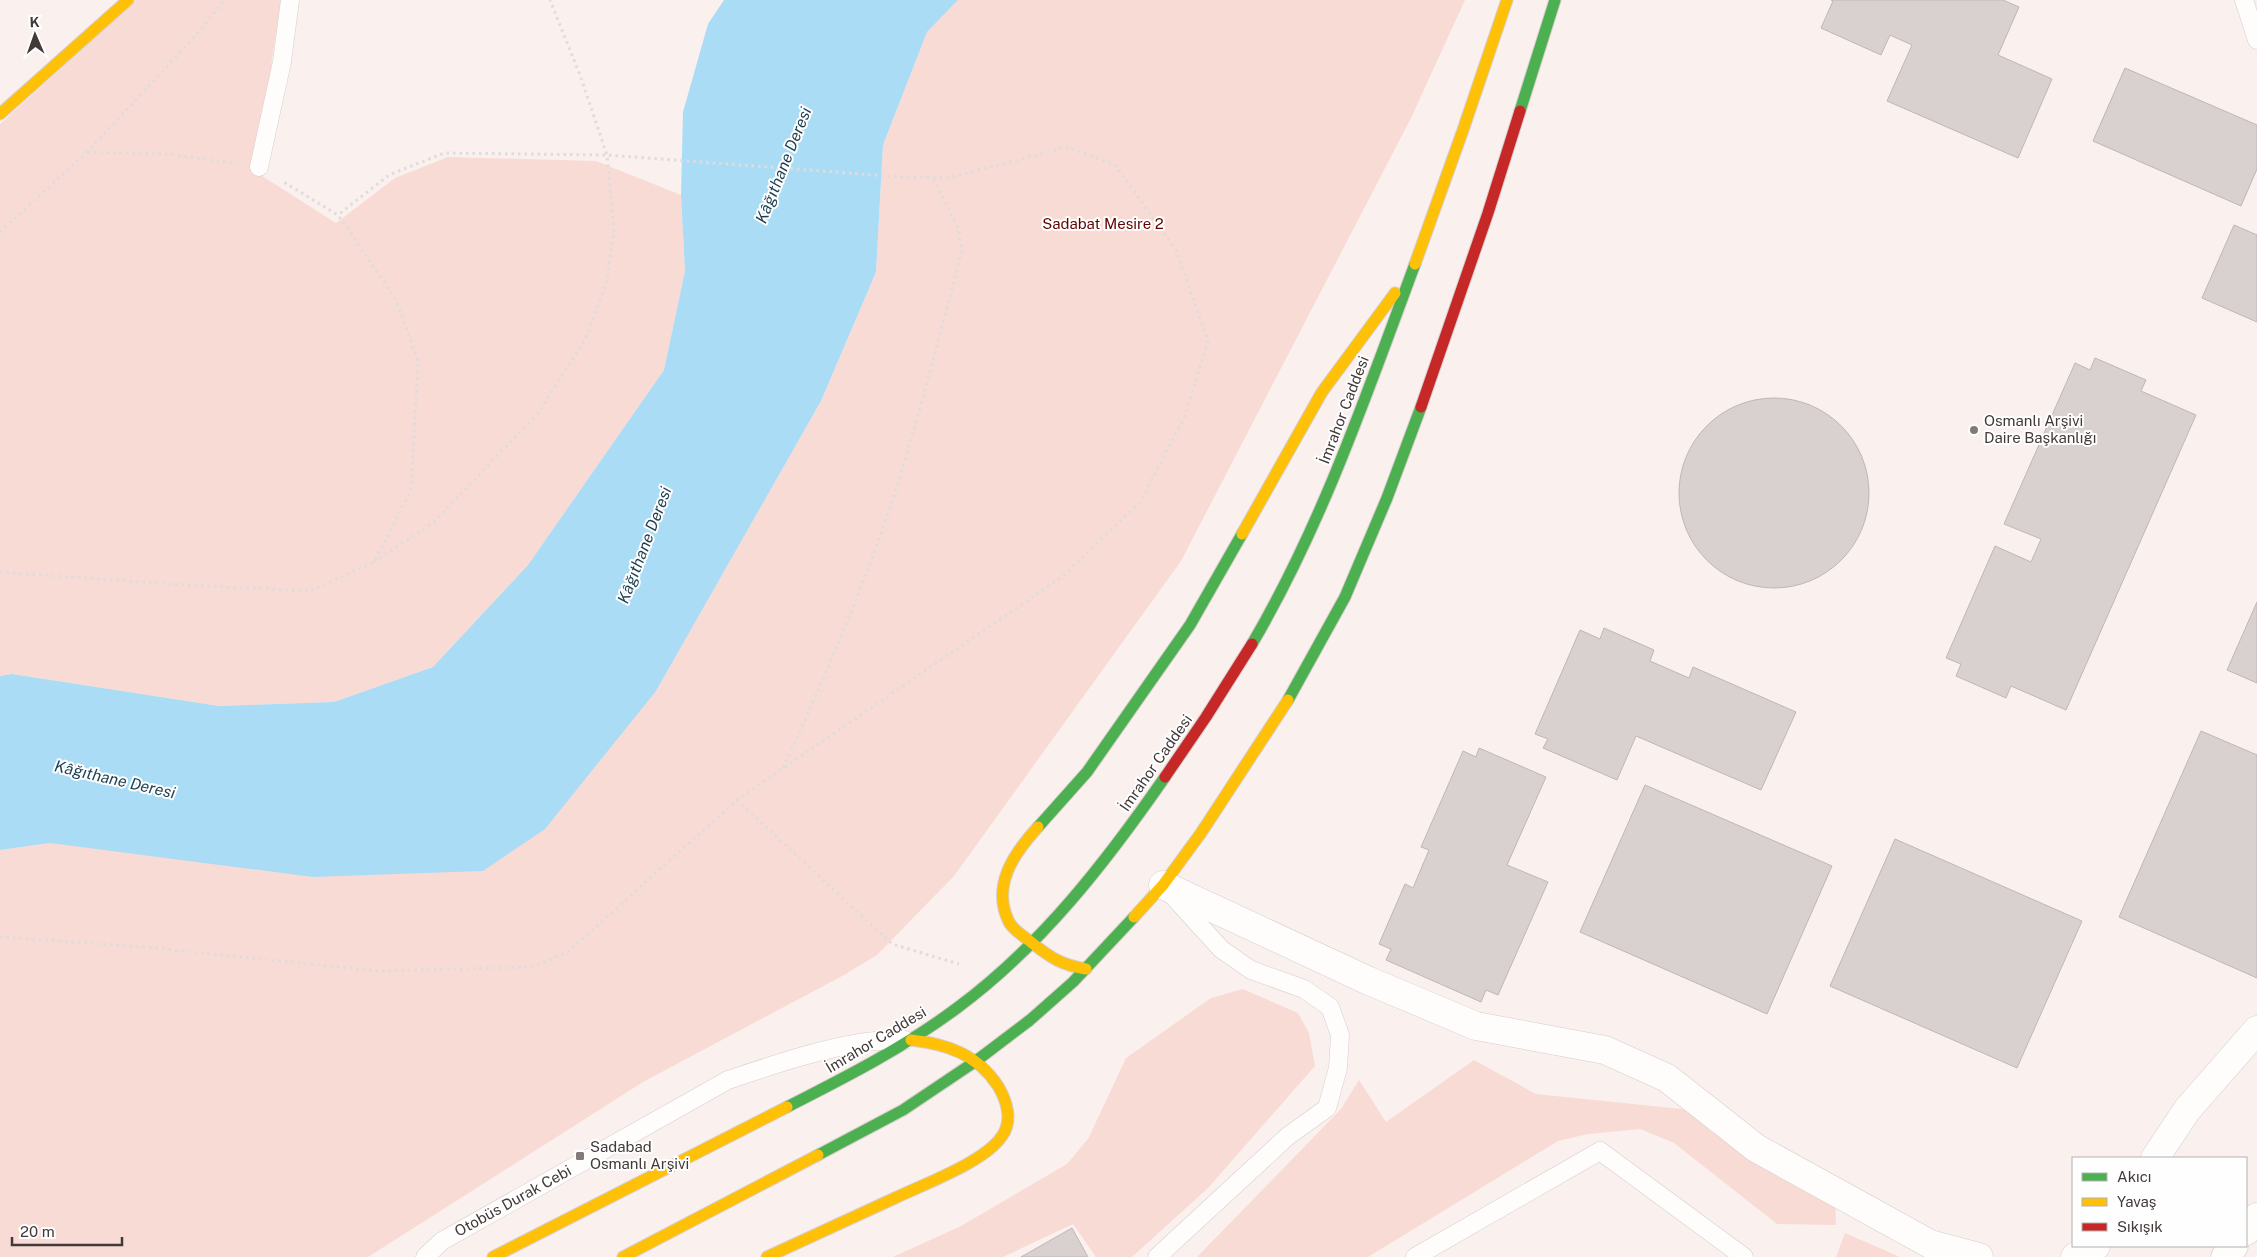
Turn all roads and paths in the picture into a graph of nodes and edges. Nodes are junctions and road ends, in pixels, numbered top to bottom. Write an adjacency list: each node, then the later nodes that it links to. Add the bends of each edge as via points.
1 (128, 0): 9 (main road)
2 (225, 0): 10 (path, via 190,42)
3 (290, 0): 12 (lane, via 282,62)
4 (550, 0): 11 (path, via 580,74)
5 (1507, 0): 16 (main road, İmrahor Caddesi)
6 (1555, 0): 21 (main road, via 1488,213 1422,404 1346,597 1282,711)
7 (2244, 0): 8 (lane)
8 (2257, 40)
9 (0, 114)
10 (86, 152): 12 (path, via 168,154); 15 (path)
11 (606, 155): 13 (path); 14 (path, via 444,153 389,175); 17 (path, via 614,232 607,280 588,334 539,412 434,522)
12 (259, 167): 14 (path)
13 (933, 178): 19 (path, via 958,228 962,251 882,530 831,664); 19 (path, via 948,178 1067,147 1115,165 1176,250 1208,341 1184,416 1140,502 1063,576)
14 (338, 215): 17 (path, via 395,298 418,361 411,490)
15 (0, 232)
16 (1412, 272): 23 (main road, İmrahor Caddesi, via 1317,519 1246,654 1186,749 1114,849 1073,899); 23 (main road, via 1322,392 1190,624 1159,670 1087,772 1019,848 1007,870 1003,904 1010,924)
17 (374, 562): 18 (path, via 310,591)
18 (0, 572)
19 (782, 768): 20 (path)
20 (737, 800): 22 (path, via 568,952 533,967 380,972 144,947); 24 (path, via 892,944)
21 (1163, 885): 25 (main road); 38 (lane, via 1221,949 1251,970 1304,989 1330,1007 1340,1035 1338,1068 1327,1108 1288,1136); 41 (street, via 1369,981 1476,1026 1605,1050 1667,1078 1756,1148 1930,1244)
22 (0, 937)
23 (1032, 941): 25 (main road, via 1055,960); 27 (main road, İmrahor Caddesi, via 982,988)
24 (964, 965)
25 (1086, 969): 28 (main road, via 1030,1020)
26 (2257, 1030): 29 (street, via 2187,1110)
27 (910, 1040): 28 (main road, via 952,1049); 34 (lane, Otobüs Durak Cebi, via 867,1042 826,1051 728,1080 442,1241); 35 (main road, İmrahor Caddesi, via 826,1087)
28 (976, 1061): 36 (main road, via 903,1110); 37 (main road, via 994,1081 1008,1112 1005,1132 989,1150 958,1168)
29 (2156, 1157)
30 (2257, 1218): 31 (street)
31 (2247, 1230)
32 (2094, 1247): 42 (street)
33 (2233, 1247): 43 (street)
34 (425, 1257)
35 (493, 1257)
36 (623, 1257)
37 (767, 1257)
38 (1157, 1257)
39 (1416, 1257): 40 (lane, via 1600,1151)
40 (1744, 1257)
41 (1979, 1257)
42 (2075, 1257)
43 (2225, 1257)

